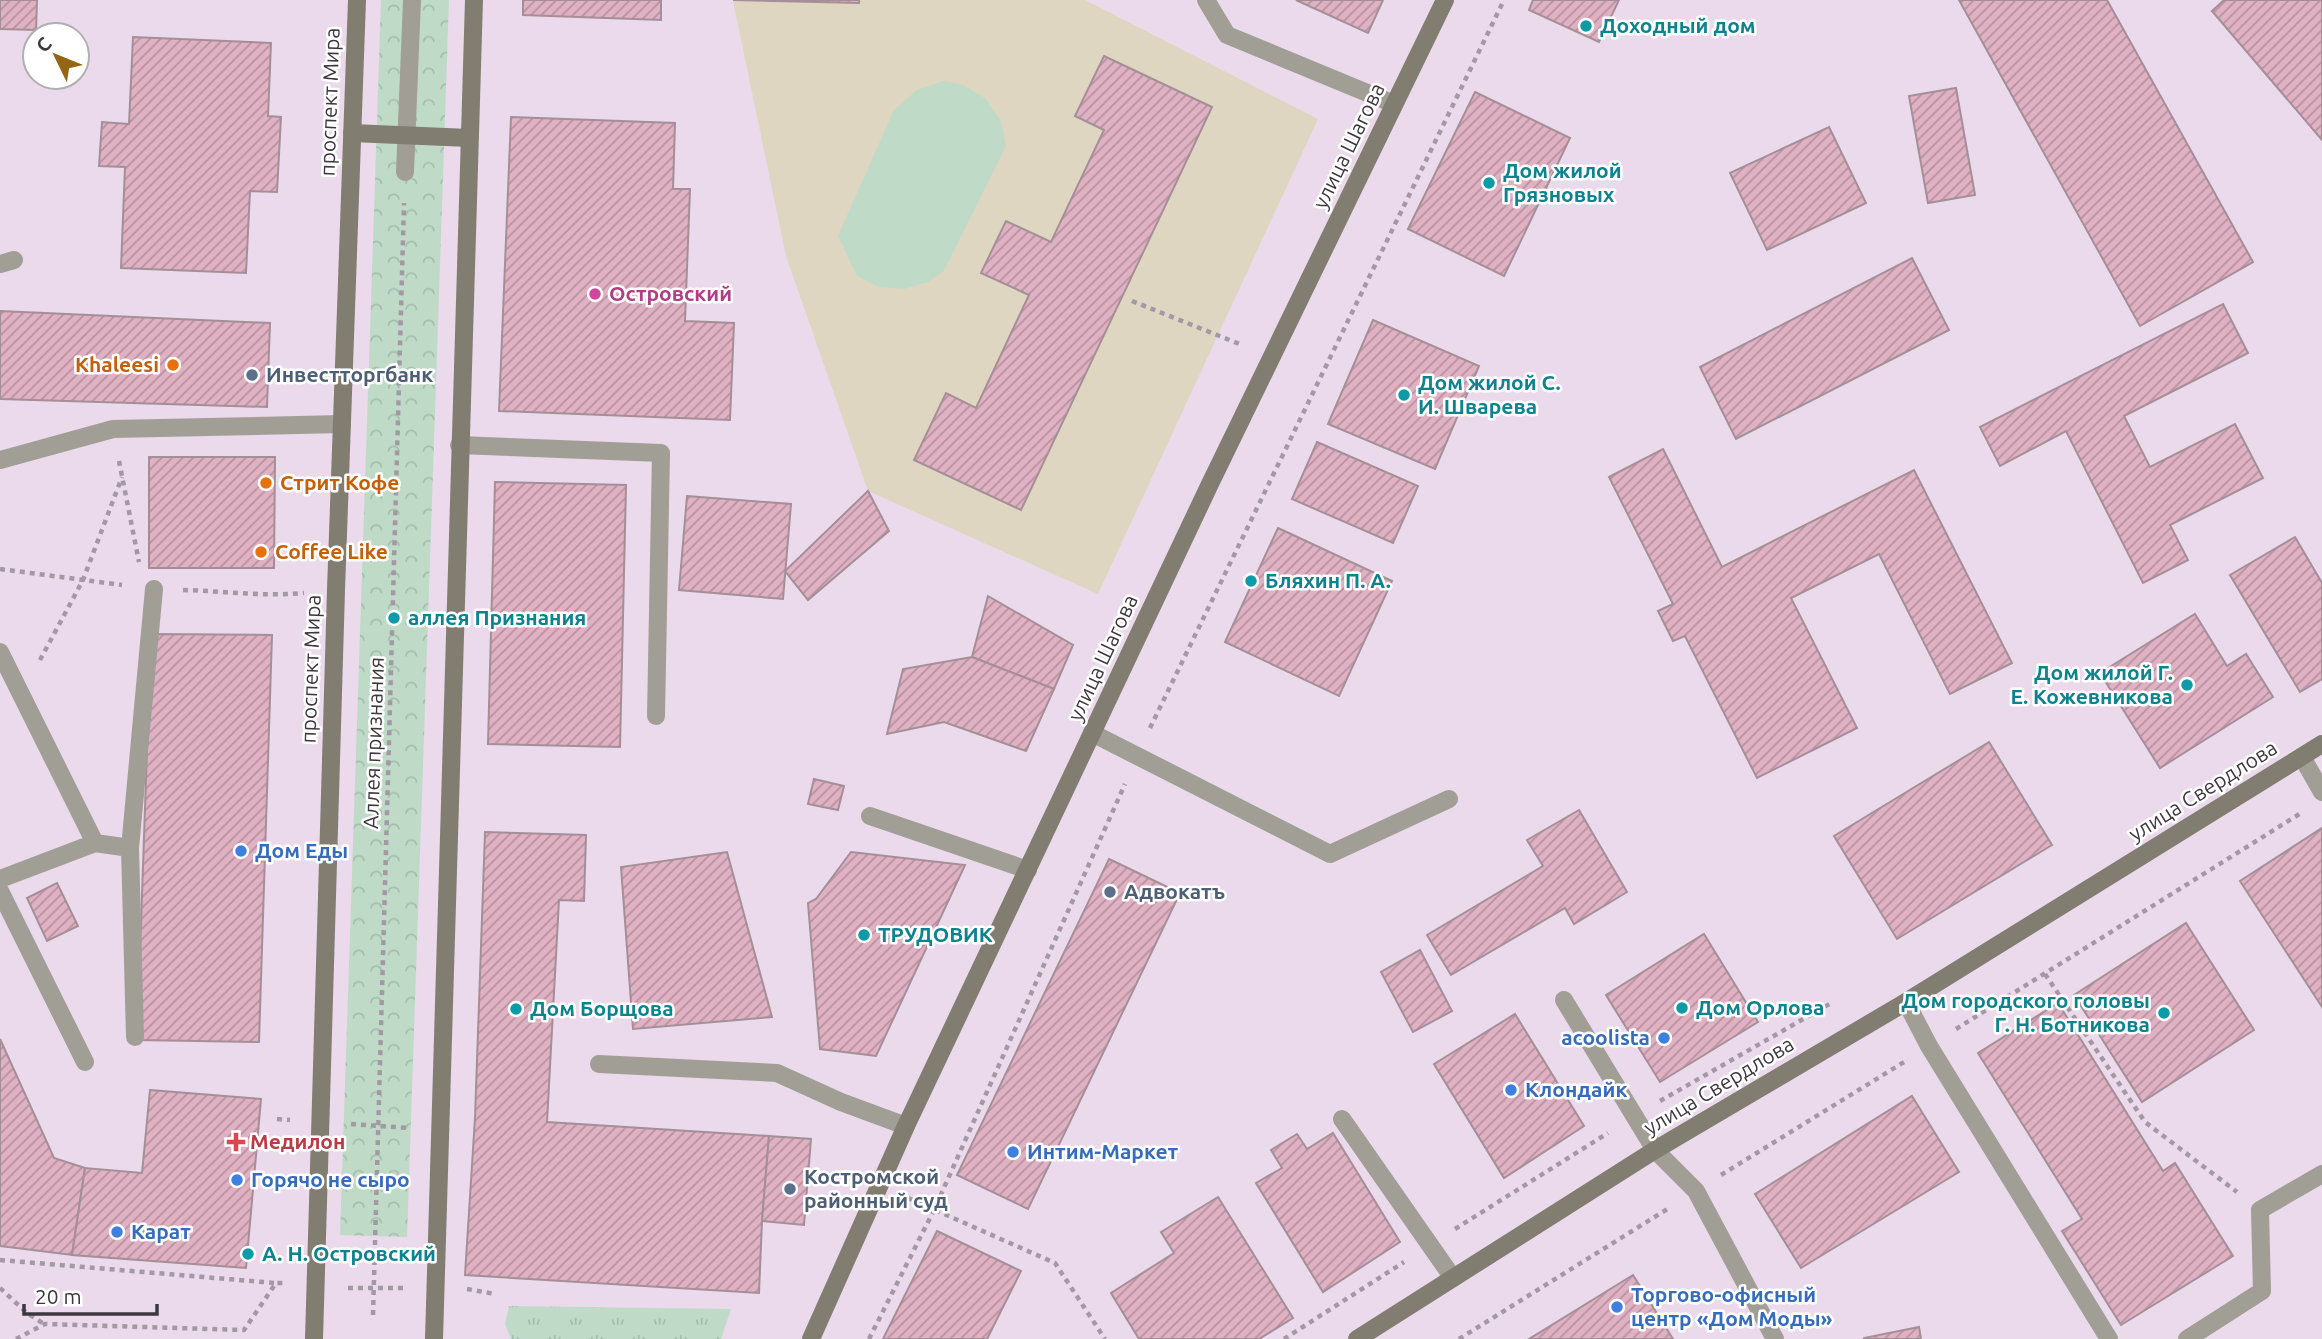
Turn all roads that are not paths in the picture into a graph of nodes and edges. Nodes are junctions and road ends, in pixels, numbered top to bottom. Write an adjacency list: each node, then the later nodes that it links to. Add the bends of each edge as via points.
1 (357, 0): 7 (street, проспект Мира)
2 (412, 0): 8 (street)
3 (474, 0): 9 (street)
4 (1206, 0): 6 (street, via 1227,35)
5 (1445, 0): 6 (street, улица Шагова)
6 (1394, 104): 17 (street, улица Шагова)
7 (352, 132): 8 (street); 11 (street, проспект Мира)
8 (407, 135): 9 (street); 10 (street)
9 (469, 138): 12 (street)
10 (405, 172)
11 (342, 424): 13 (street, via 113,429); 39 (street, проспект Мира)
12 (459, 445): 16 (street, via 661,453); 40 (street)
13 (0, 460)
14 (154, 589): 24 (street)
15 (0, 652): 23 (street)
16 (656, 716)
17 (1093, 733): 21 (street, via 1330,854); 25 (street, улица Шагова)
18 (2322, 744): 19 (street, улица Свердлова)
19 (2302, 757): 20 (street); 29 (street, улица Свердлова)
20 (2322, 792)
21 (1449, 799)
22 (870, 816): 25 (street)
23 (95, 843): 24 (street); 26 (street)
24 (130, 848): 30 (street)
25 (1028, 870): 34 (street, улица Шагова)
26 (0, 880)
27 (0, 891): 31 (street)
28 (1564, 1000): 35 (street)
29 (1906, 1002): 35 (street, улица Свердлова); 43 (street)
30 (135, 1037)
31 (85, 1062)
32 (599, 1064): 34 (street, via 777,1073)
33 (1342, 1119): 37 (street)
34 (906, 1126): 41 (street, улица Шагова)
35 (1655, 1150): 37 (street, улица Свердлова); 38 (street, via 1696,1191)
36 (2322, 1174): 44 (street, via 2260,1210 2262,1291)
37 (1453, 1278): 42 (street, улица Свердлова)
38 (1768, 1337)
39 (314, 1339)
40 (434, 1339)
41 (811, 1339)
42 (1357, 1339)
43 (2109, 1339)
44 (2188, 1339)

